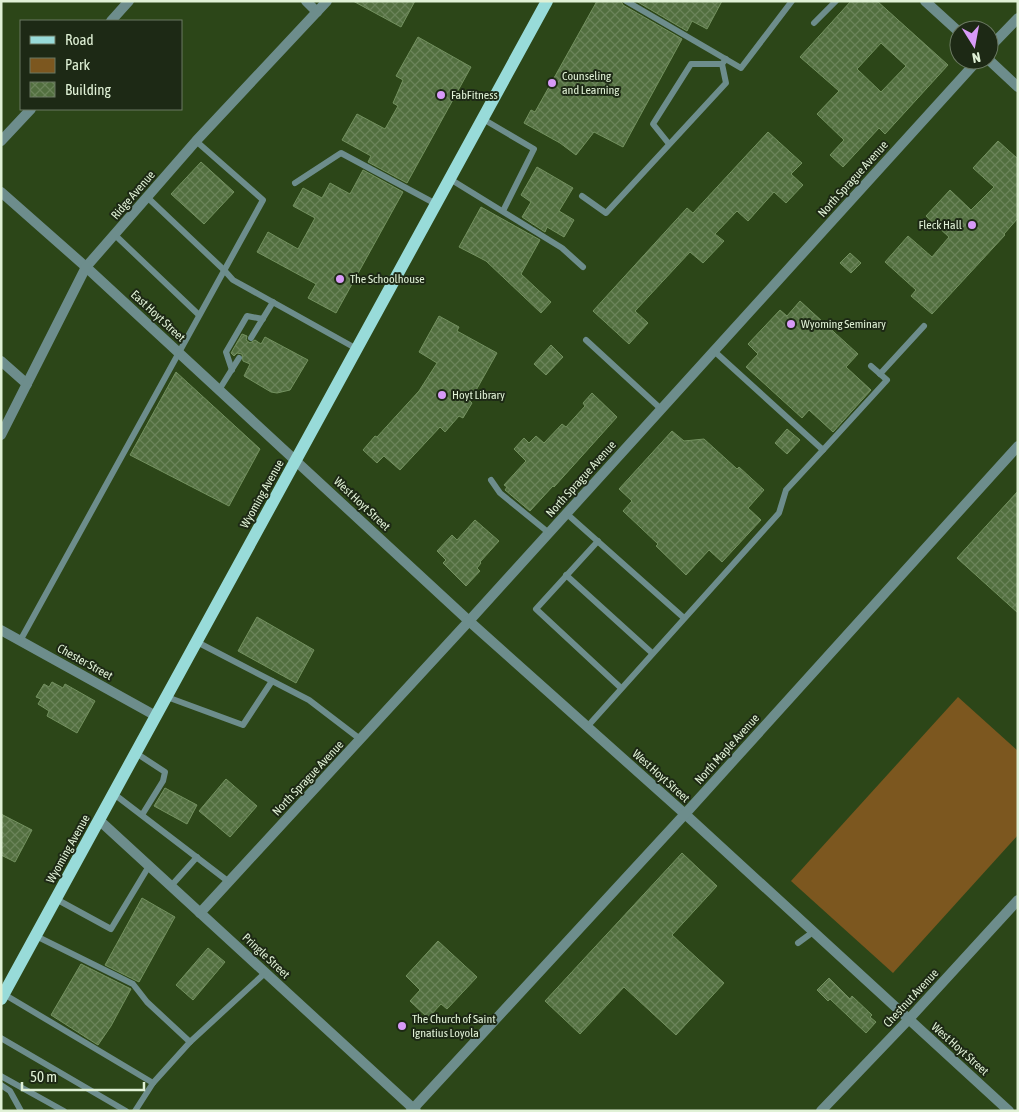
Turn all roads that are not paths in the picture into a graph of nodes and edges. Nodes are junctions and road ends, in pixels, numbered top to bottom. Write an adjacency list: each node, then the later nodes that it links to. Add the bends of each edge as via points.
1 (129, 1): 11 (street)
2 (306, 1): 9 (street)
3 (327, 1): 9 (street, Ridge Avenue)
4 (547, 1): 20 (main road, Wyoming Avenue)
5 (626, 1): 15 (lane)
6 (792, 1): 15 (lane, via 741,68)
7 (836, 1): 13 (lane)
8 (925, 1): 12 (street)
9 (317, 12): 22 (street, Ridge Avenue)
10 (1018, 18): 14 (street)
11 (112, 20)
12 (949, 23)
13 (814, 24)
14 (999, 38)
15 (724, 62): 23 (lane, via 726,83); 23 (lane, via 691,64 653,124)
16 (999, 69): 18 (street)
17 (969, 70): 42 (street, North Sprague Avenue)
18 (1018, 87)
19 (30, 110): 21 (street)
20 (483, 119): 24 (main road, Wyoming Avenue); 30 (lane, via 534,149)
21 (1, 141)
22 (196, 141): 28 (street, Ridge Avenue); 34 (lane, via 263,200)
23 (669, 144): 27 (lane, via 606,212)
24 (450, 178): 29 (main road, Wyoming Avenue); 30 (lane)
25 (295, 183): 29 (lane, via 340,153)
26 (1, 192): 32 (street, East Hoyt Street)
27 (582, 196)
28 (147, 197): 31 (street, Ridge Avenue); 34 (lane)
29 (436, 204): 41 (main road, Wyoming Avenue)
30 (503, 211): 33 (lane, via 562,248)
31 (115, 235): 32 (street, Ridge Avenue); 36 (lane)
32 (86, 267): 43 (street, East Hoyt Street); 49 (street, Ridge Avenue)
33 (583, 267)
34 (224, 270): 35 (lane, via 233,280); 36 (lane)
35 (273, 302): 37 (lane); 41 (lane)
36 (199, 315): 43 (lane)
37 (263, 319): 39 (lane); 47 (lane, via 247,316 226,352)
38 (924, 326): 48 (lane)
39 (251, 338)
40 (586, 340): 51 (lane)
41 (358, 349): 55 (main road, Wyoming Avenue)
42 (714, 351): 51 (street, North Sprague Avenue); 54 (lane)
43 (178, 352): 50 (street, East Hoyt Street); 64 (lane)
44 (239, 358): 47 (lane)
45 (1, 361): 49 (street)
46 (871, 366): 48 (lane)
47 (232, 370): 50 (lane)
48 (880, 374): 54 (lane, via 887,380)
49 (27, 384): 52 (street, Ridge Avenue)
50 (219, 390): 55 (street, East Hoyt Street)
51 (662, 409): 57 (street, North Sprague Avenue)
52 (1, 435)
53 (1018, 446): 75 (street, North Maple Avenue)
54 (823, 450): 61 (lane, via 786,490 779,514)
55 (296, 461): 62 (street, West Hoyt Street); 65 (main road, Wyoming Avenue)
56 (492, 480): 58 (lane, via 500,493)
57 (567, 514): 58 (street, North Sprague Avenue); 59 (lane)
58 (549, 533): 62 (street, North Sprague Avenue)
59 (598, 541): 60 (lane); 61 (lane)
60 (566, 575): 66 (lane); 68 (lane, via 536,609)
61 (684, 618): 66 (lane)
62 (469, 621): 71 (street, West Hoyt Street); 72 (street, North Sprague Avenue)
63 (1, 630): 64 (street, Chester Street)
64 (20, 641): 70 (street, Chester Street)
65 (196, 642): 67 (lane); 69 (main road, Wyoming Avenue)
66 (652, 653): 68 (lane)
67 (272, 681): 69 (lane, via 243,725); 72 (lane, via 309,700)
68 (621, 688): 71 (lane)
69 (167, 697): 70 (main road, Wyoming Avenue)
70 (156, 716): 73 (main road, Wyoming Avenue)
71 (587, 726): 75 (street, West Hoyt Street)
72 (360, 739): 80 (street, North Sprague Avenue)
73 (136, 753): 74 (main road, Wyoming Avenue); 76 (lane, via 165,772)
74 (114, 794): 76 (lane); 77 (main road, Wyoming Avenue)
75 (685, 814): 85 (street, West Hoyt Street); 96 (street, North Maple Avenue)
76 (142, 815): 78 (lane)
77 (99, 820): 79 (street, Pringle Street); 82 (main road, Wyoming Avenue)
78 (197, 857): 80 (lane); 81 (lane)
79 (149, 866): 81 (street, Pringle Street); 82 (lane, via 111,929)
80 (229, 882): 84 (street, North Sprague Avenue)
81 (171, 886): 84 (street, Pringle Street)
82 (56, 899): 86 (main road, Wyoming Avenue)
83 (1018, 900): 90 (street, Chestnut Avenue)
84 (200, 913): 88 (street, Pringle Street)
85 (813, 932): 87 (lane); 90 (street, West Hoyt Street)
86 (36, 936): 89 (main road, Wyoming Avenue); 92 (lane, via 133,984 147,1002)
87 (798, 943)
88 (265, 973): 92 (lane); 96 (street, Pringle Street)
89 (2, 995): 94 (lane)
90 (909, 1019): 101 (street, Chestnut Avenue); 102 (street, West Hoyt Street)
91 (1, 1038): 99 (lane)
92 (190, 1042): 94 (lane)
93 (1, 1076): 98 (lane)
94 (154, 1083): 100 (lane)
95 (1, 1085): 97 (lane, via 10,1091)
96 (413, 1110)
97 (21, 1111)
98 (64, 1111)
99 (126, 1111)
100 (135, 1111)
101 (821, 1111)
102 (1009, 1111)

